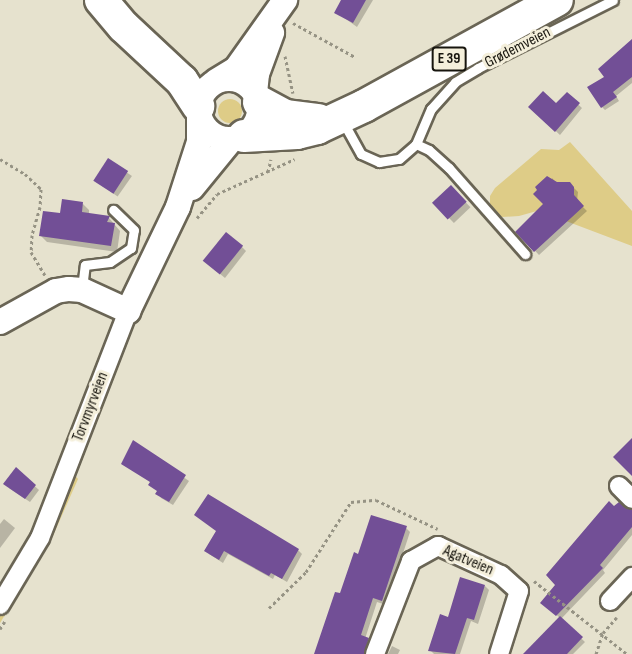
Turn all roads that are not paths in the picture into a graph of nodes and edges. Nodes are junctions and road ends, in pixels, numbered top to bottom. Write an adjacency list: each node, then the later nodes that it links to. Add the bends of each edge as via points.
1 (101, 0): 6 (highway, via 124,27)
2 (557, 0): 7 (highway, E 39)
3 (613, 0): 9 (lane, Grødemveien, via 455,82 430,109)
4 (286, 9): 5 (main road, via 257,74); 6 (main road)
5 (257, 98): 6 (main road, via 242,81 234,79); 7 (highway, E 39, via 278,114 296,119); 8 (main road, via 257,122)
6 (204, 102): 8 (main road, via 203,125 215,137); 11 (main road, Torvmyrveien)
7 (341, 118): 8 (highway, E 39, via 297,133); 9 (lane, via 354,145 369,159 399,159)
8 (238, 138): 11 (main road, Torvmyrveien, via 216,155)
9 (416, 144): 12 (lane, via 449,168)
10 (113, 210): 13 (lane, via 134,230 131,248 110,262 85,265)
11 (184, 216): 14 (main road, Torvmyrveien)
12 (525, 254)
13 (82, 290): 14 (main road); 15 (main road, via 56,291)
14 (128, 311): 20 (street, Torvmyrveien, via 40,538)
15 (0, 322)
16 (619, 486): 17 (street)
17 (632, 499)
18 (632, 578): 19 (street)
19 (610, 601)
20 (0, 605)
21 (375, 654): 22 (street, Agatveien, via 411,561 438,546 501,575 519,591)
22 (499, 654)

